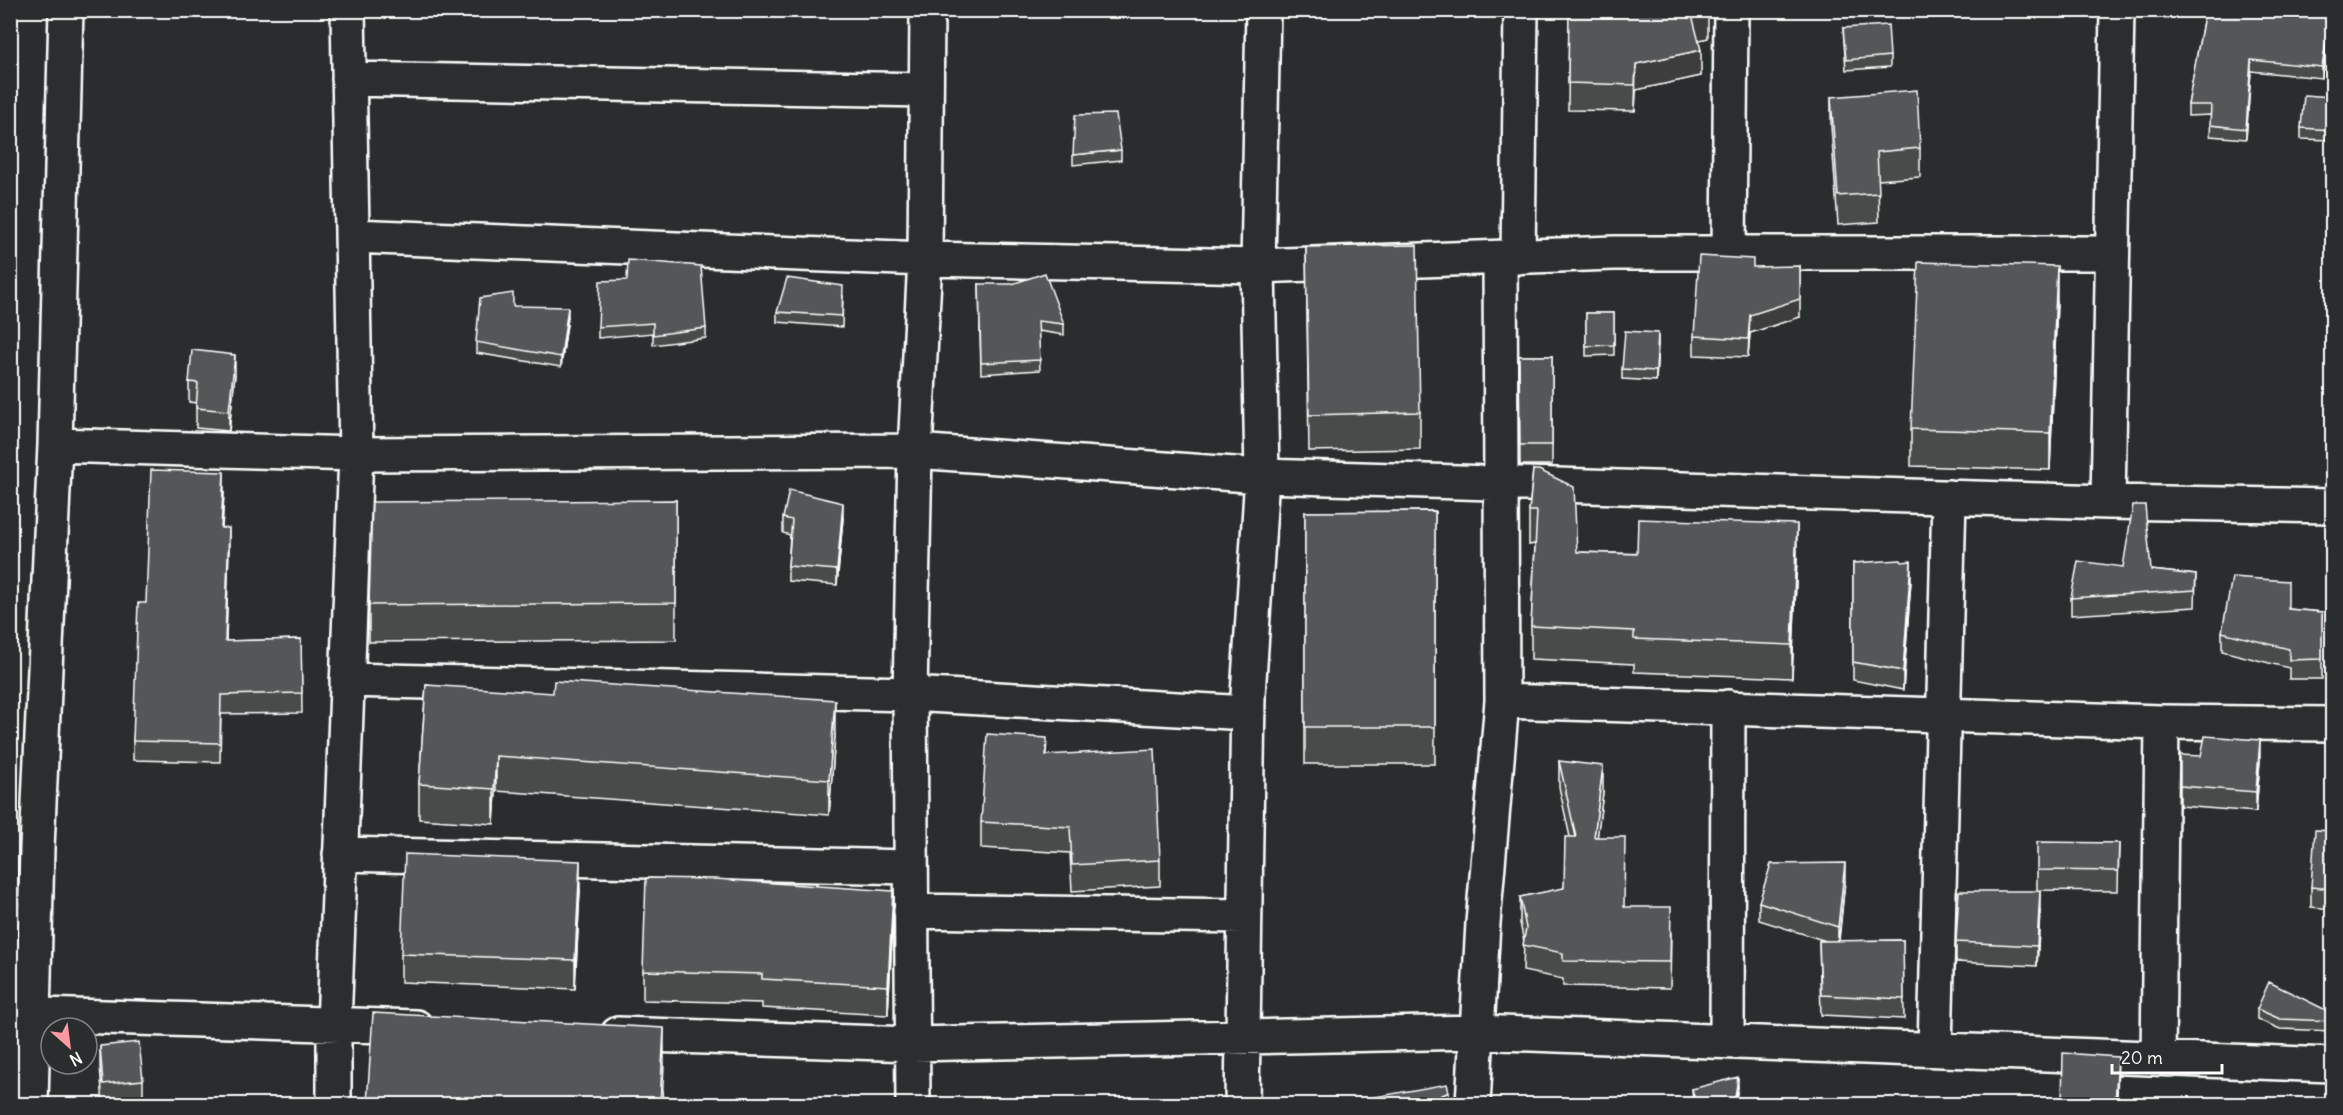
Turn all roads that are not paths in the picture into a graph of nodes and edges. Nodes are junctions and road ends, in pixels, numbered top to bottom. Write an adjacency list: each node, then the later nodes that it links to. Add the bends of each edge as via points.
1 (66, 10): 16 (street)
2 (348, 10): 8 (street)
3 (927, 10): 9 (street)
4 (1263, 10): 15 (street)
5 (1521, 10): 13 (street)
6 (1731, 10): 11 (street)
7 (2117, 10): 12 (street)
8 (349, 79): 9 (street); 10 (street)
9 (926, 90): 14 (street)
10 (352, 236): 14 (street); 18 (street)
11 (1730, 253): 12 (street); 13 (street)
12 (2112, 253): 22 (street)
13 (1509, 257): 15 (street); 20 (street)
14 (925, 259): 15 (street); 17 (street)
15 (1258, 266): 19 (street)
16 (55, 446): 18 (street); 32 (street)
17 (915, 452): 18 (street); 19 (street); 25 (street)
18 (356, 454): 24 (street)
19 (1262, 476): 20 (street); 28 (street)
20 (1500, 484): 21 (street); 26 (street)
21 (1949, 497): 22 (street); 29 (street)
22 (2108, 502): 23 (street)
23 (2332, 506)
24 (347, 680): 25 (street); 33 (street)
25 (910, 694): 28 (street); 34 (street)
26 (1502, 701): 27 (street); 40 (street)
27 (1728, 707): 29 (street); 43 (street)
28 (1248, 713): 36 (street)
29 (1945, 714): 30 (street); 45 (street)
30 (2162, 722): 31 (street); 46 (street)
31 (2332, 724)
32 (23, 847): 37 (street)
33 (340, 854): 34 (street); 38 (street)
34 (910, 867): 35 (street)
35 (911, 911): 36 (street); 44 (street)
36 (1244, 916): 42 (street)
37 (22, 1014): 38 (street); 48 (street)
38 (334, 1024): 39 (street); 49 (street)
39 (441, 1028)
40 (1476, 1032): 42 (street); 43 (street); 52 (street)
41 (582, 1033): 44 (street)
42 (1243, 1036): 44 (street); 51 (street)
43 (1727, 1041): 45 (street)
44 (913, 1044): 50 (street)
45 (1935, 1049): 46 (street)
46 (2158, 1058): 47 (street)
47 (2332, 1065)
48 (31, 1104)
49 (334, 1104)
50 (913, 1104)
51 (1242, 1104)
52 (1473, 1104)

